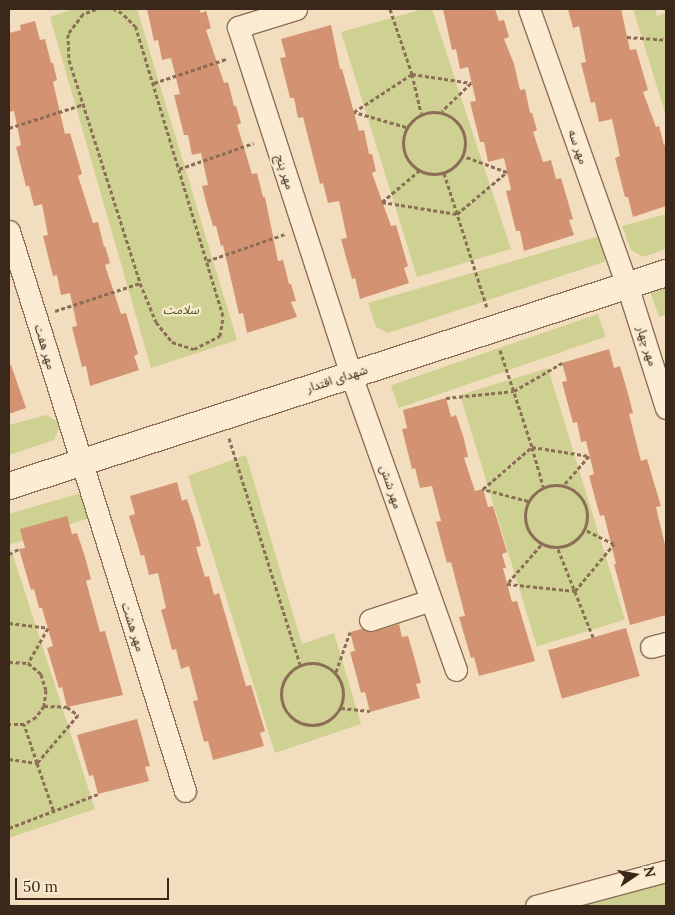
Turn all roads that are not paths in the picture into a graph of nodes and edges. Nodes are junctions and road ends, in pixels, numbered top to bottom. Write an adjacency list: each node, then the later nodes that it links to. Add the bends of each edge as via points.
1 (296, 9): 6 (street, مهر پنج, via 238,27)
2 (529, 9): 5 (street, مهر سه)
3 (9, 230): 8 (street, مهر هفت)
4 (666, 273): 5 (street, شهدای اقتدار)
5 (627, 285): 6 (street, شهدای اقتدار); 7 (street, مهر چهار)
6 (351, 375): 8 (street, شهدای اقتدار); 10 (street, مهر شش)
7 (666, 408)
8 (80, 463): 9 (street, شهدای اقتدار); 13 (street, مهر هشت)
9 (9, 486)
10 (431, 600): 11 (street); 12 (street, مهر شش)
11 (370, 620)
12 (456, 670)
13 (185, 791)
14 (666, 870): 15 (street)
15 (536, 906)

